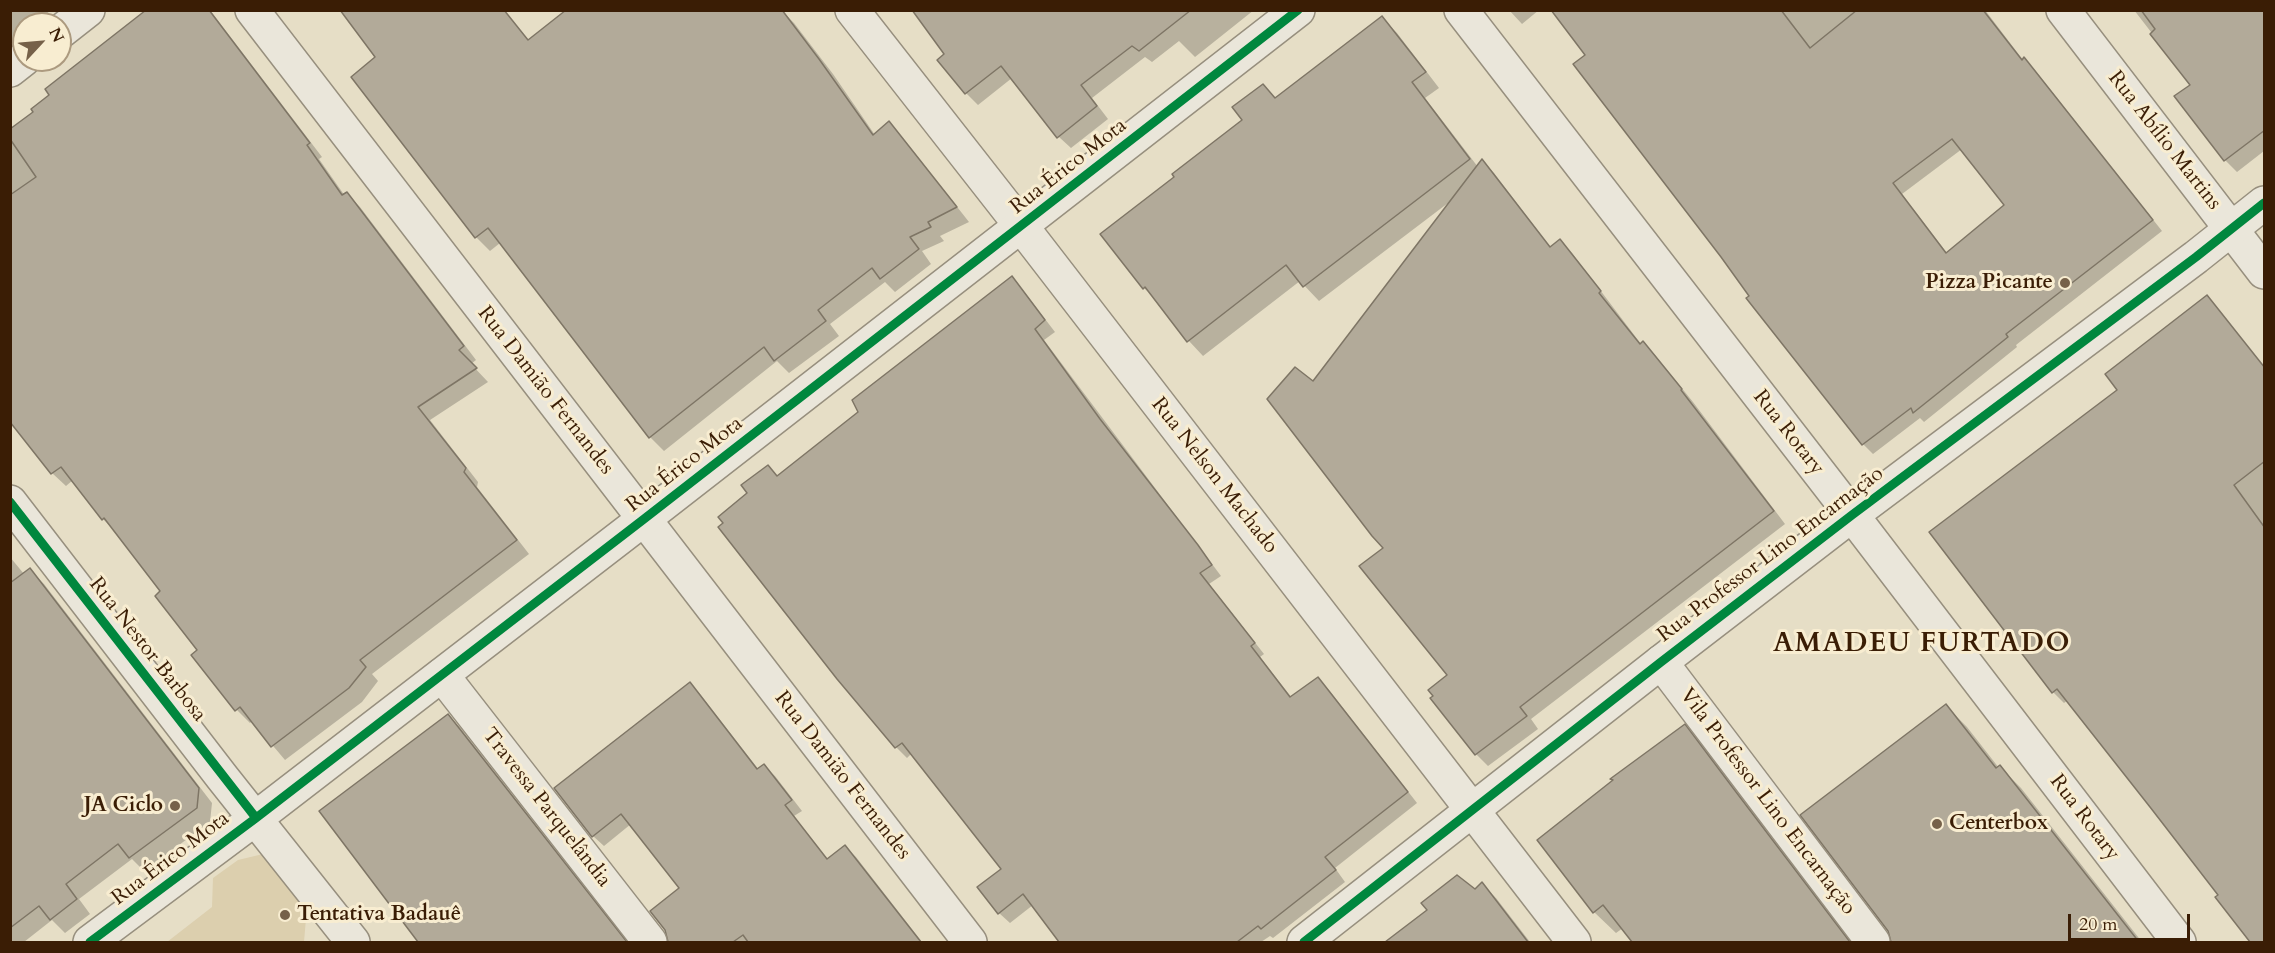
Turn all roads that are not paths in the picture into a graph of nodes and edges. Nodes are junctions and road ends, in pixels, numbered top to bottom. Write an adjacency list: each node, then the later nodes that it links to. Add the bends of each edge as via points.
1 (88, 10): 7 (street)
2 (252, 10): 14 (street, Rua Damião Fernandes)
3 (852, 10): 9 (street, Rua Nelson Machado)
4 (1298, 10): 9 (street, Rua Érico Mota)
5 (1461, 10): 13 (street, Rua Rotary)
6 (2063, 10): 10 (street, Rua Abílio Martins)
7 (72, 23)
8 (2265, 203): 10 (street, Rua Professor Lino Encarnação)
9 (1022, 227): 14 (street, Rua Érico Mota); 17 (street, Rua Nelson Machado)
10 (2232, 228): 11 (street, Rua Abílio Martins); 13 (street, Rua Professor Lino Encarnação)
11 (2265, 272)
12 (10, 502): 18 (street, Rua Nestor Barbosa)
13 (1852, 515): 15 (street, Rua Professor Lino Encarnação); 26 (street, Rua Rotary)
14 (644, 519): 16 (street, Rua Érico Mota); 22 (street, Rua Damião Fernandes)
15 (1660, 662): 17 (street, Rua Professor Lino Encarnação); 25 (street, Vila Professor Lino Encarnação)
16 (442, 675): 18 (street, Rua Érico Mota); 21 (street, Travessa Parquelândia)
17 (1472, 811): 23 (street, Rua Professor Lino Encarnação); 24 (street, Rua Nelson Machado)
18 (255, 819): 19 (street, Rua Érico Mota); 20 (street, Rua Nestor Barbosa)
19 (90, 942)
20 (353, 942)
21 (650, 942)
22 (970, 942)
23 (1304, 942)
24 (1574, 942)
25 (1873, 942)
26 (2179, 942)

